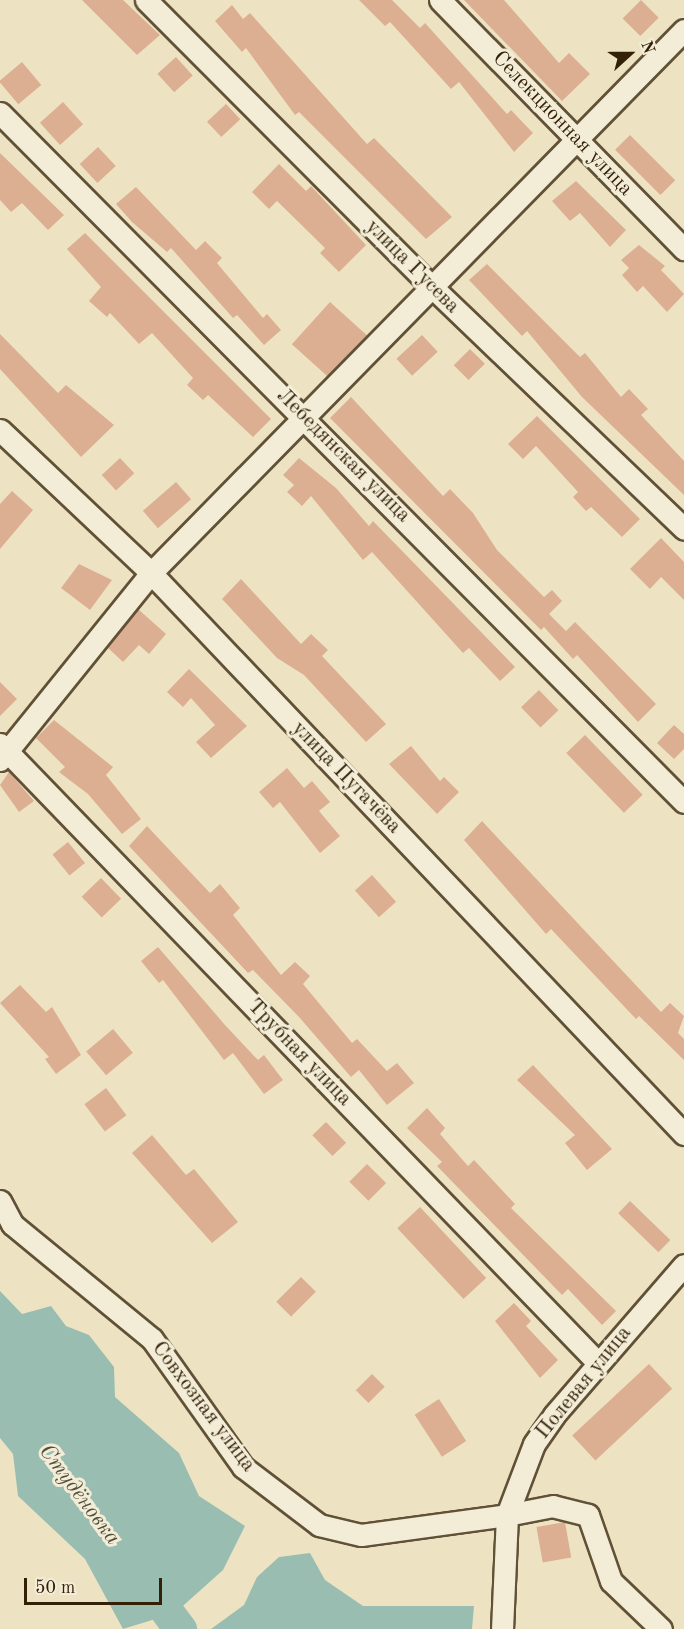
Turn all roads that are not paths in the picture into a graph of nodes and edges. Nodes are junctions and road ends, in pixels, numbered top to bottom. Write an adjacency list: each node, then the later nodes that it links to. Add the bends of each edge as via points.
1 (146, 0): 7 (street, улица Гусева)
2 (440, 0): 5 (street, Селекционная улица)
3 (684, 30): 5 (street)
4 (0, 113): 8 (street, Лебедянская улица)
5 (576, 137): 6 (street, Селекционная улица); 7 (street)
6 (684, 249)
7 (430, 285): 8 (street); 10 (street, улица Гусева)
8 (302, 415): 11 (street); 13 (street, Лебедянская улица)
9 (0, 430): 11 (street, улица Пугачёва)
10 (684, 529)
11 (151, 573): 12 (street); 14 (street, улица Пугачёва)
12 (2, 752): 17 (street, Трубная улица)
13 (684, 802)
14 (684, 1134)
15 (0, 1201): 18 (street, Совхозная улица, via 12,1224 152,1339 243,1467 319,1525 361,1535)
16 (684, 1265): 17 (street, Полевая улица)
17 (597, 1362): 18 (street, Полевая улица, via 534,1444)
18 (507, 1515): 19 (street); 20 (street, Совхозная улица, via 554,1506 588,1515 611,1581)
19 (502, 1629)
20 (661, 1629)

